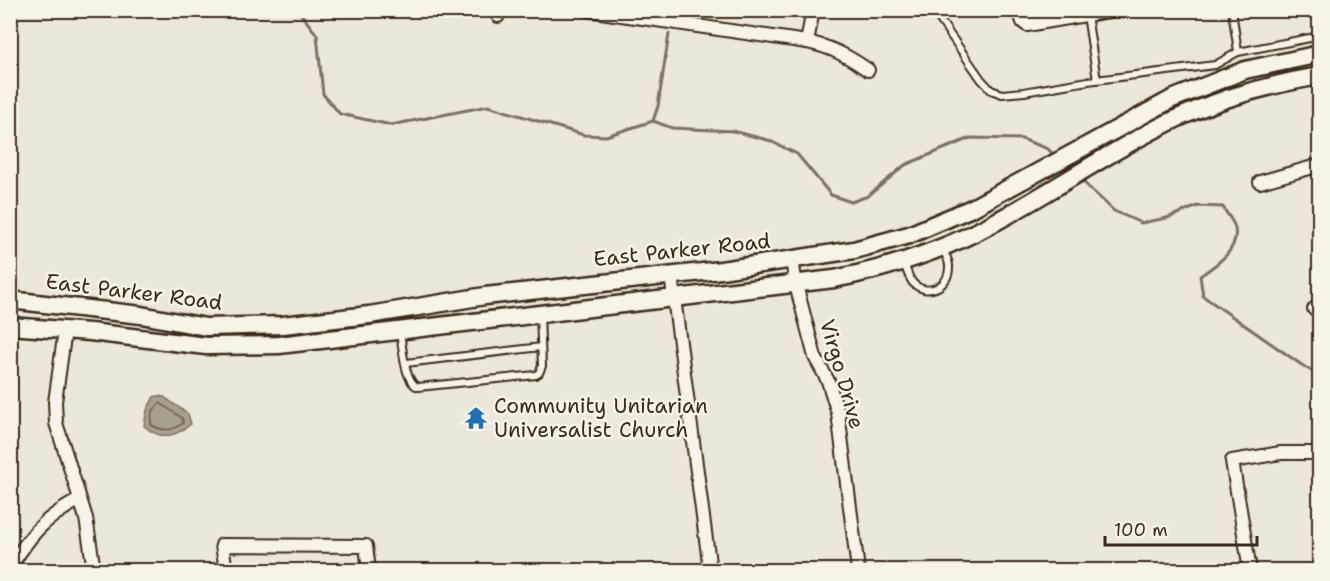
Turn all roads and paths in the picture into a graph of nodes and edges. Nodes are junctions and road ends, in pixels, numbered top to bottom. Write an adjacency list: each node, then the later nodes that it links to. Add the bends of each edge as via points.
1 (587, 10): 9 (street)
2 (813, 10): 9 (street)
3 (933, 10): 14 (lane, via 991,90 1002,94)
4 (1115, 10): 6 (street)
5 (1232, 10): 10 (lane)
6 (1086, 15): 7 (street, via 1027,25); 14 (lane)
7 (1021, 16)
8 (1320, 36): 10 (lane)
9 (807, 42): 12 (street, via 847,55)
10 (1238, 52): 14 (lane, via 1215,65)
11 (1320, 54): 15 (main road, East Parker Road, via 1245,70)
12 (868, 70)
13 (1320, 76): 16 (main road, East Parker Road, via 1248,92)
14 (1097, 81)
15 (1172, 99): 16 (main road); 19 (main road, East Parker Road, via 985,202)
16 (1181, 117): 20 (main road, East Parker Road, via 996,222)
17 (1320, 165): 18 (street)
18 (1260, 182)
19 (933, 226): 20 (main road); 21 (main road, East Parker Road, via 872,246)
20 (942, 246): 22 (main road, East Parker Road); 22 (lane, via 949,271 936,289 918,287 911,281)
21 (792, 260): 23 (main road, East Parker Road); 25 (street, Virgo Drive)
22 (903, 261): 25 (main road, East Parker Road)
23 (671, 275): 24 (main road, East Parker Road); 28 (street)
24 (594, 282): 26 (main road, East Parker Road); 31 (main road)
25 (796, 285): 28 (main road, East Parker Road); 52 (street, Virgo Drive, via 815,357 838,413)
26 (536, 290): 27 (main road, East Parker Road); 32 (main road)
27 (485, 296): 33 (main road, East Parker Road); 34 (main road)
28 (675, 297): 31 (main road, East Parker Road); 51 (street)
29 (10, 300): 30 (main road, East Parker Road)
30 (68, 307): 37 (main road, East Parker Road); 38 (main road)
31 (595, 307): 32 (main road, East Parker Road)
32 (539, 314): 34 (main road, East Parker Road); 43 (lane)
33 (369, 315): 36 (main road, East Parker Road); 40 (main road)
34 (486, 320): 39 (main road, East Parker Road)
35 (10, 326): 38 (main road, East Parker Road)
36 (269, 326): 37 (main road, East Parker Road); 41 (main road)
37 (206, 327): 42 (main road)
38 (65, 330): 42 (main road, East Parker Road); 46 (street, via 54,402 56,423)
39 (400, 330): 40 (main road, East Parker Road); 44 (lane)
40 (373, 334): 41 (main road, East Parker Road)
41 (270, 345): 42 (main road, East Parker Road)
42 (206, 346)
43 (541, 347): 44 (lane); 44 (lane, via 542,366 536,375 418,387 408,378)
44 (406, 363)
45 (1320, 453): 53 (street, via 1281,453 1232,461)
46 (79, 500): 47 (street, via 44,521); 48 (street, via 86,518)
47 (10, 567)
48 (93, 570)
49 (226, 570): 50 (street, via 222,545 366,546)
50 (369, 570)
51 (710, 570)
52 (858, 570)
53 (1250, 570)

